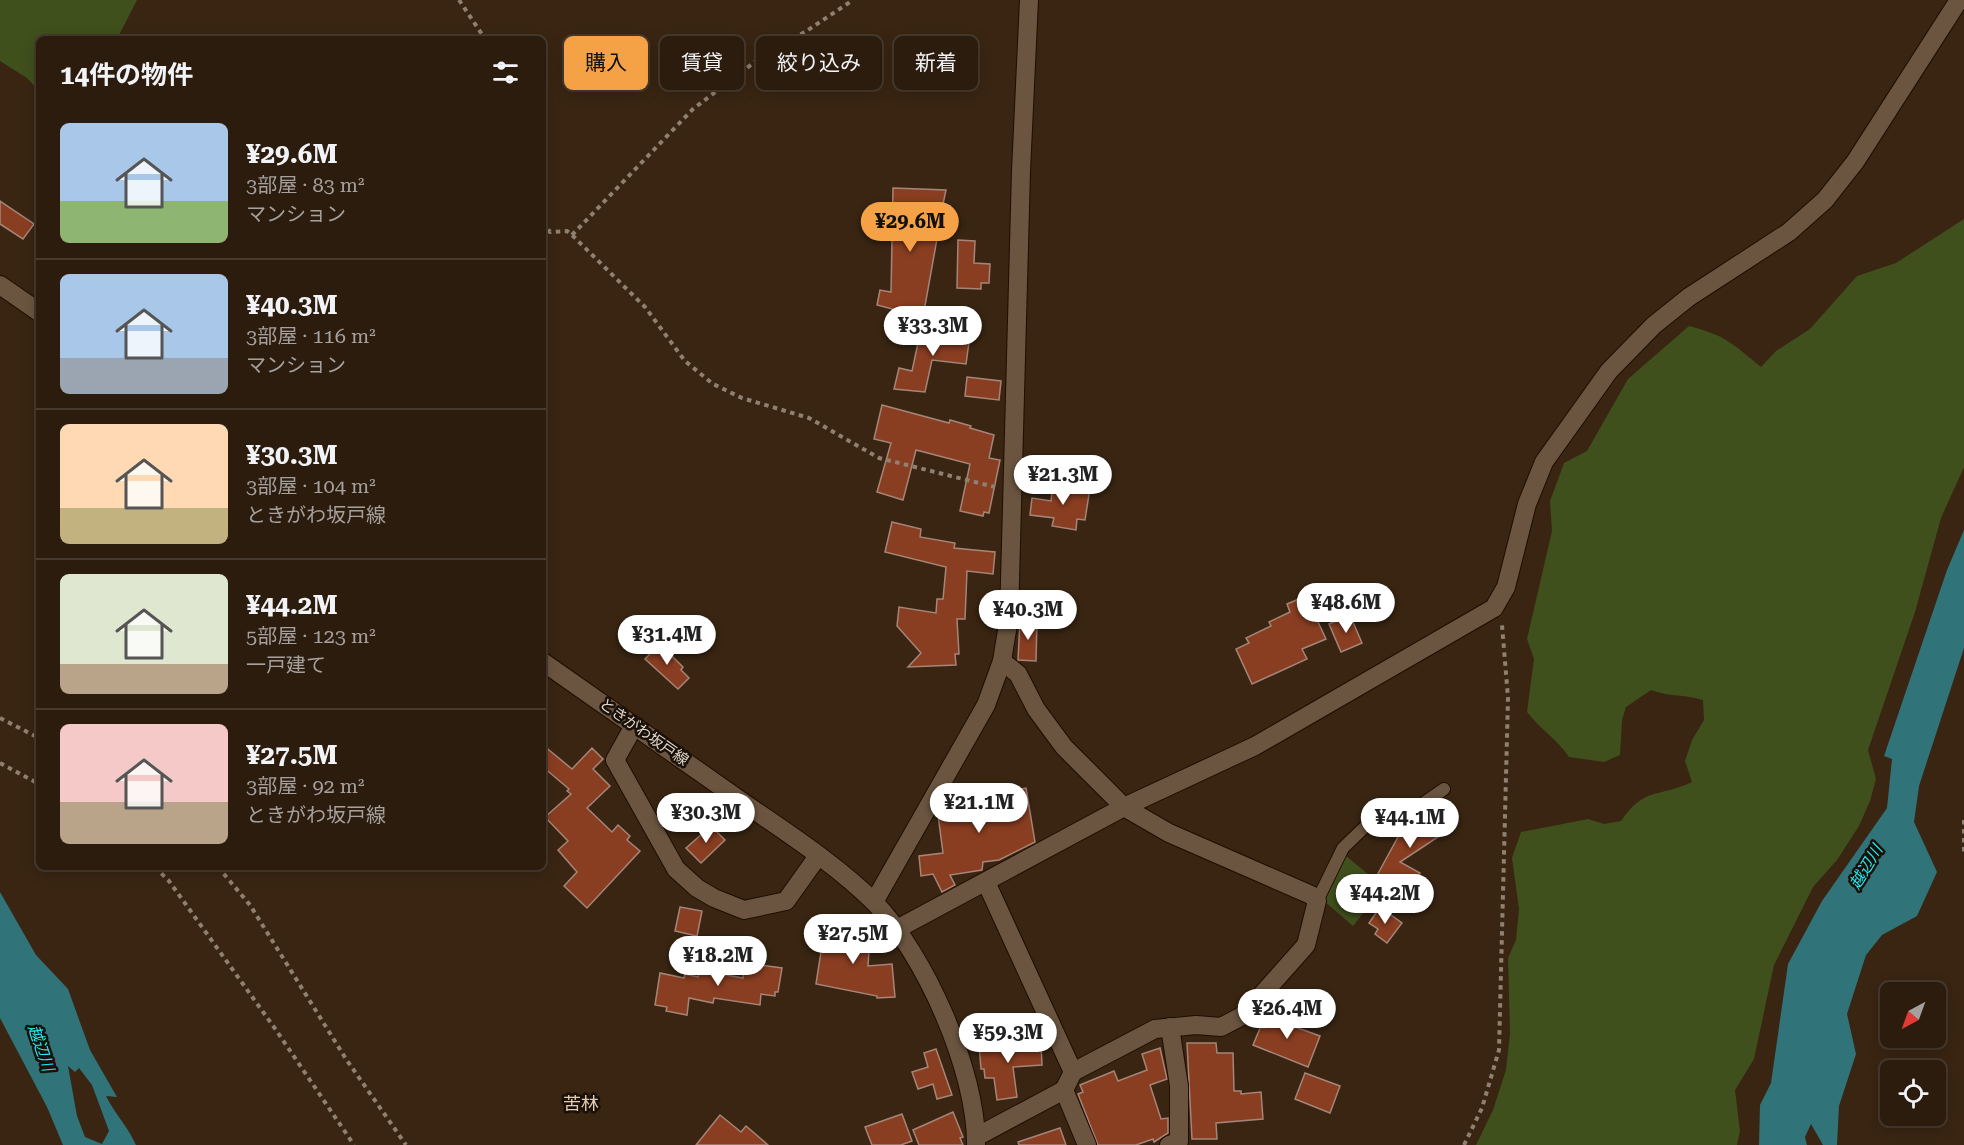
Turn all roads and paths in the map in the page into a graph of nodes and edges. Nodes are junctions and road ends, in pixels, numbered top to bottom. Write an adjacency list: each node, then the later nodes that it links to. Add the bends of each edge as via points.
1 (459, 0): 5 (path)
2 (853, 0): 9 (path, via 773,48 693,109)
3 (1029, 0): 12 (street)
4 (1959, 0): 13 (street, via 1855,162 1825,200 1789,232 1689,297 1654,325 1609,372 1544,462 1527,504)
5 (482, 36)
6 (546, 226): 7 (path)
7 (550, 232): 8 (path); 9 (path, via 567,231)
8 (546, 235)
9 (572, 235): 12 (path, via 645,307 685,361 713,384 742,398 809,418 879,458)
10 (0, 285): 11 (street)
11 (36, 310)
12 (1011, 491): 14 (street, via 1009,618)
13 (1500, 601): 22 (street, via 1255,746); 40 (path, via 1508,698 1499,1050 1482,1108)
14 (1002, 661): 22 (street, via 1018,674 1036,709 1064,747); 30 (street, via 986,705)
15 (546, 664): 17 (street, ときがわ坂戸線)
16 (0, 718): 18 (path)
17 (634, 726): 25 (street, ときがわ坂戸線); 25 (street, via 615,760 676,869 697,888 744,910 786,901)
18 (36, 736)
19 (0, 763): 20 (path)
20 (36, 782)
21 (1444, 789): 29 (lane, via 1414,810 1370,822 1342,848)
22 (1125, 807): 28 (street); 29 (street, via 1169,833)
23 (1964, 820): 24 (path)
24 (1964, 855)
25 (818, 856): 30 (street, ときがわ坂戸線)
26 (157, 870): 36 (path, via 197,920)
27 (221, 870): 37 (path, via 250,905 346,1059)
28 (986, 882): 31 (street); 33 (street)
29 (1317, 901): 32 (street, via 1306,945 1244,1015 1221,1027)
30 (874, 902): 31 (street, ときがわ坂戸線)
31 (897, 929): 35 (street, ときがわ坂戸線, via 944,1014 964,1073)
32 (1170, 1027): 33 (street, via 1155,1029); 39 (street, via 1179,1086 1179,1141)
33 (1073, 1072): 34 (street)
34 (1064, 1090): 35 (street); 38 (street)
35 (976, 1141)
36 (354, 1145)
37 (406, 1145)
38 (1086, 1145)
39 (1168, 1145)
40 (1464, 1145)

